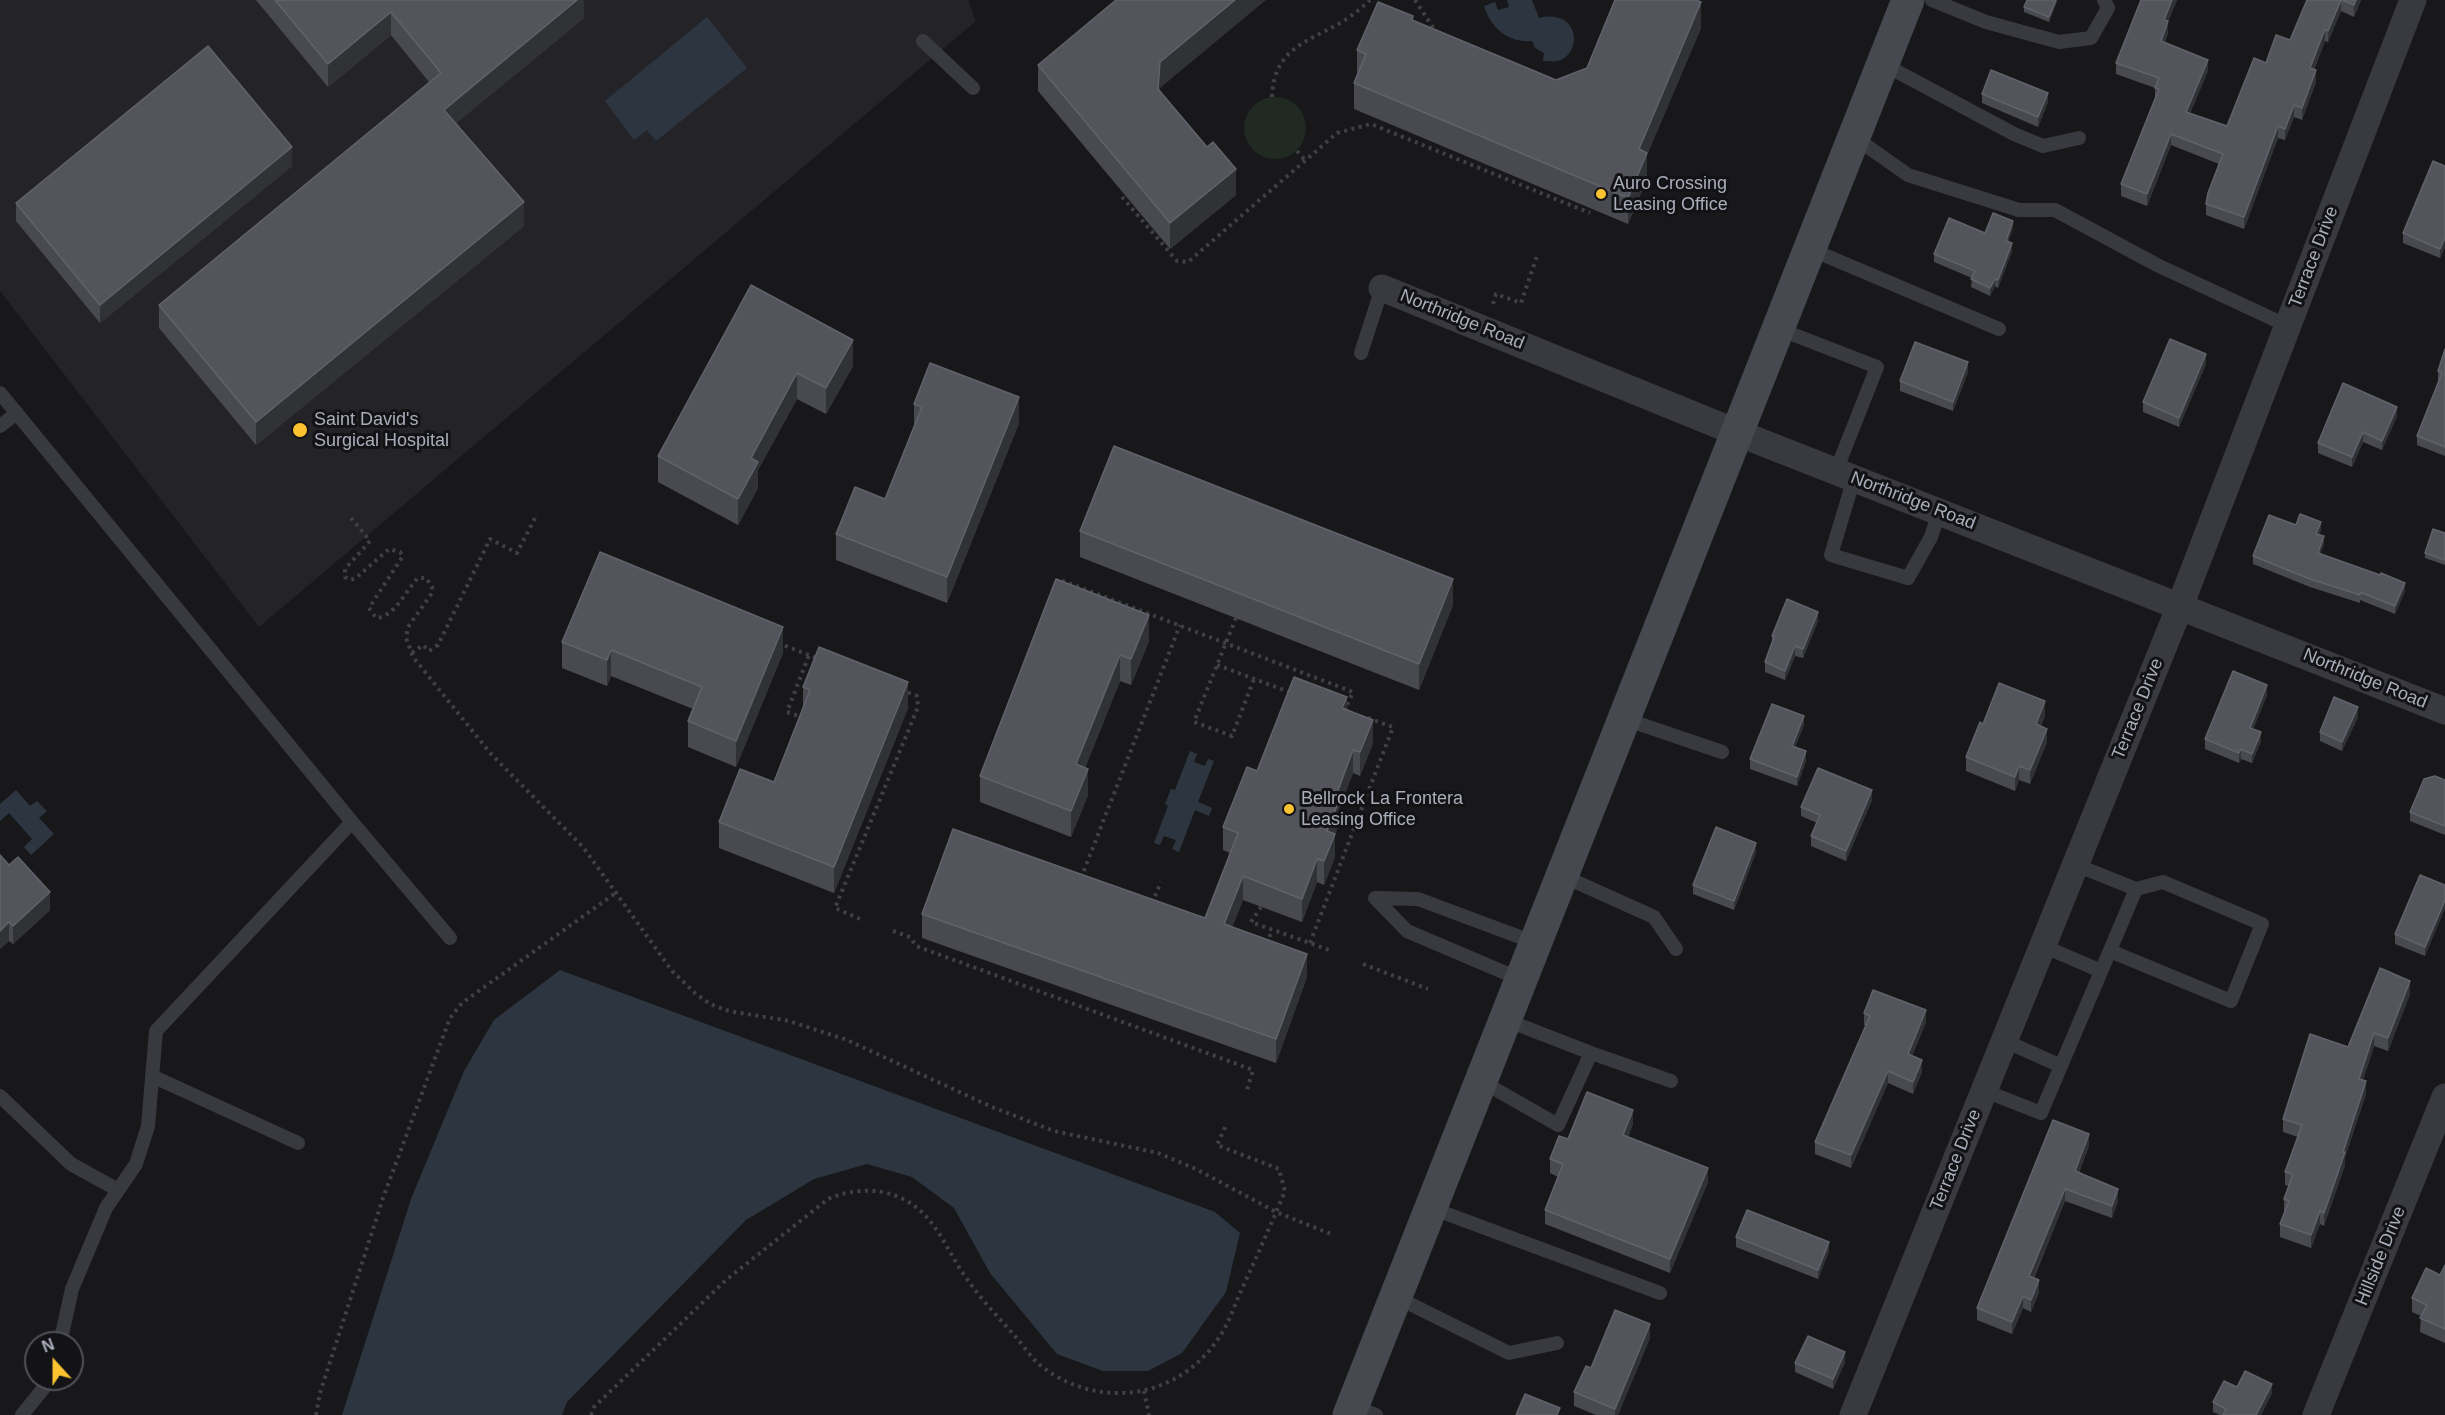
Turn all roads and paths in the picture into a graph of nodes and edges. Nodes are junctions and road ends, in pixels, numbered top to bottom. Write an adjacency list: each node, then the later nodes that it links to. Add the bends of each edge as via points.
1 (1370, 0): 11 (path, via 1342,22 1303,41 1292,51 1276,74)
2 (1414, 0): 7 (path)
3 (1908, 0): 9 (main road)
4 (1932, 0): 5 (lane, via 1986,22 2059,42 2091,38 2108,8)
5 (2104, 0)
6 (2413, 0): 22 (street, Terrace Drive)
7 (1440, 36)
8 (923, 41): 10 (lane)
9 (1883, 64): 12 (main road); 13 (lane, via 2043,146)
10 (973, 88)
11 (1272, 97)
12 (1854, 137): 18 (main road); 22 (lane, via 1908,175 2019,210 2055,210 2157,265)
13 (2079, 138)
14 (1297, 151): 15 (path)
15 (1305, 160): 16 (path, via 1188,262 1177,261); 17 (path, via 1337,133 1371,124)
16 (1122, 198)
17 (1590, 213)
18 (1810, 249): 23 (main road); 24 (lane)
19 (1537, 256): 21 (path, via 1521,303 1496,294)
20 (1382, 288): 25 (lane); 29 (street, Northridge Road)
21 (1493, 304)
22 (2288, 326): 35 (street, Terrace Drive)
23 (1779, 329): 29 (main road); 30 (lane, via 1877,367)
24 (1999, 329)
25 (1361, 353)
26 (0, 393): 27 (lane)
27 (17, 413): 28 (lane); 53 (lane)
28 (0, 426)
29 (1738, 433): 30 (street, Northridge Road); 50 (main road)
30 (1845, 475): 31 (street, Northridge Road); 31 (lane, via 1831,555 1908,578)
31 (1940, 512): 35 (street, Northridge Road)
32 (537, 514): 40 (path, via 517,553 490,539 438,645 429,651 423,645)
33 (351, 518): 40 (path, via 370,541 345,569 350,580 389,549 403,556 369,608 376,618 390,613 418,578 426,578 432,586 432,593 408,627 406,638)
34 (1054, 590): 37 (path, via 1058,579)
35 (2180, 606): 47 (street, Northridge Road); 54 (street, Terrace Drive)
36 (1236, 618): 39 (path)
37 (1180, 625): 39 (path); 57 (path)
38 (776, 642): 41 (path)
39 (1226, 642): 43 (path); 48 (path, via 1353,692 1345,710)
40 (412, 653): 61 (path, via 473,733 583,847)
41 (809, 655): 42 (path); 51 (path, via 787,712)
42 (820, 659)
43 (1217, 665): 44 (path); 44 (path, via 1194,722 1232,736)
44 (1254, 679): 46 (path)
45 (896, 688): 64 (path, via 917,696 918,707 835,908)
46 (1296, 694)
47 (2445, 711)
48 (1355, 713)
49 (1364, 717): 68 (path, via 1393,727)
50 (1624, 719): 52 (lane); 56 (main road)
51 (809, 720)
52 (1722, 752)
53 (352, 822): 67 (lane); 83 (lane, via 156,1031)
54 (2076, 865): 60 (lane); 70 (street, Terrace Drive)
55 (1070, 876): 57 (path)
56 (1563, 876): 69 (main road); 72 (lane, via 1654,918)
57 (1081, 880): 59 (path)
58 (1161, 882): 62 (path)
59 (1091, 884)
60 (2136, 890): 74 (lane); 74 (lane, via 2163,882 2262,924 2231,1000)
61 (617, 892): 94 (path, via 672,971 710,1004 789,1021 847,1040 1054,1131 1158,1154 1196,1169); 104 (path, via 462,1003 450,1018 376,1220)
62 (1151, 906)
63 (1261, 907): 65 (path, via 1251,922)
64 (860, 920)
65 (1272, 930): 68 (path); 71 (path)
66 (893, 931): 86 (path, via 910,937 916,946 1253,1070)
67 (450, 938)
68 (1310, 943): 73 (path)
69 (1536, 943): 77 (main road); 77 (lane, via 1418,899 1376,898 1407,931)
70 (2043, 946): 76 (lane); 80 (street, Terrace Drive)
71 (1266, 947)
72 (1676, 949)
73 (1332, 951)
74 (2110, 951): 76 (lane)
75 (1363, 964): 78 (path)
76 (2101, 971): 82 (lane)
77 (1522, 980): 79 (main road)
78 (1428, 989)
79 (1506, 1020): 81 (lane); 84 (main road)
80 (2005, 1041): 82 (lane); 87 (street, Terrace Drive)
81 (1591, 1053): 84 (lane, via 1558,1125); 85 (lane)
82 (2061, 1066): 87 (lane, via 2041,1113)
83 (152, 1076): 91 (lane); 92 (lane, via 148,1126 136,1164)
84 (1481, 1081): 93 (main road)
85 (1671, 1081)
86 (1247, 1090)
87 (1984, 1091): 107 (street, Terrace Drive)
88 (0, 1096): 92 (lane, via 71,1164)
89 (2445, 1097): 108 (street, Hillside Drive)
90 (1227, 1123): 94 (path, via 1217,1145 1279,1169 1285,1191)
91 (298, 1143)
92 (118, 1190): 98 (lane, via 106,1208 72,1289)
93 (1431, 1208): 96 (lane); 97 (main road)
94 (1276, 1212): 95 (path); 100 (path, via 1221,1336 1185,1373)
95 (1331, 1234)
96 (1660, 1293)
97 (1396, 1297): 99 (lane, via 1509,1353); 102 (main road)
98 (63, 1331)
99 (1557, 1343)
100 (1144, 1390): 105 (path, via 1104,1393 1082,1388 1039,1364 967,1279 933,1223 903,1198 861,1190 828,1199 726,1280 594,1407); 106 (path)
101 (41, 1391): 103 (lane)
102 (1359, 1412)
103 (22, 1415)
104 (316, 1415)
105 (591, 1415)
106 (1149, 1415)
107 (1853, 1415)
108 (2316, 1415)

